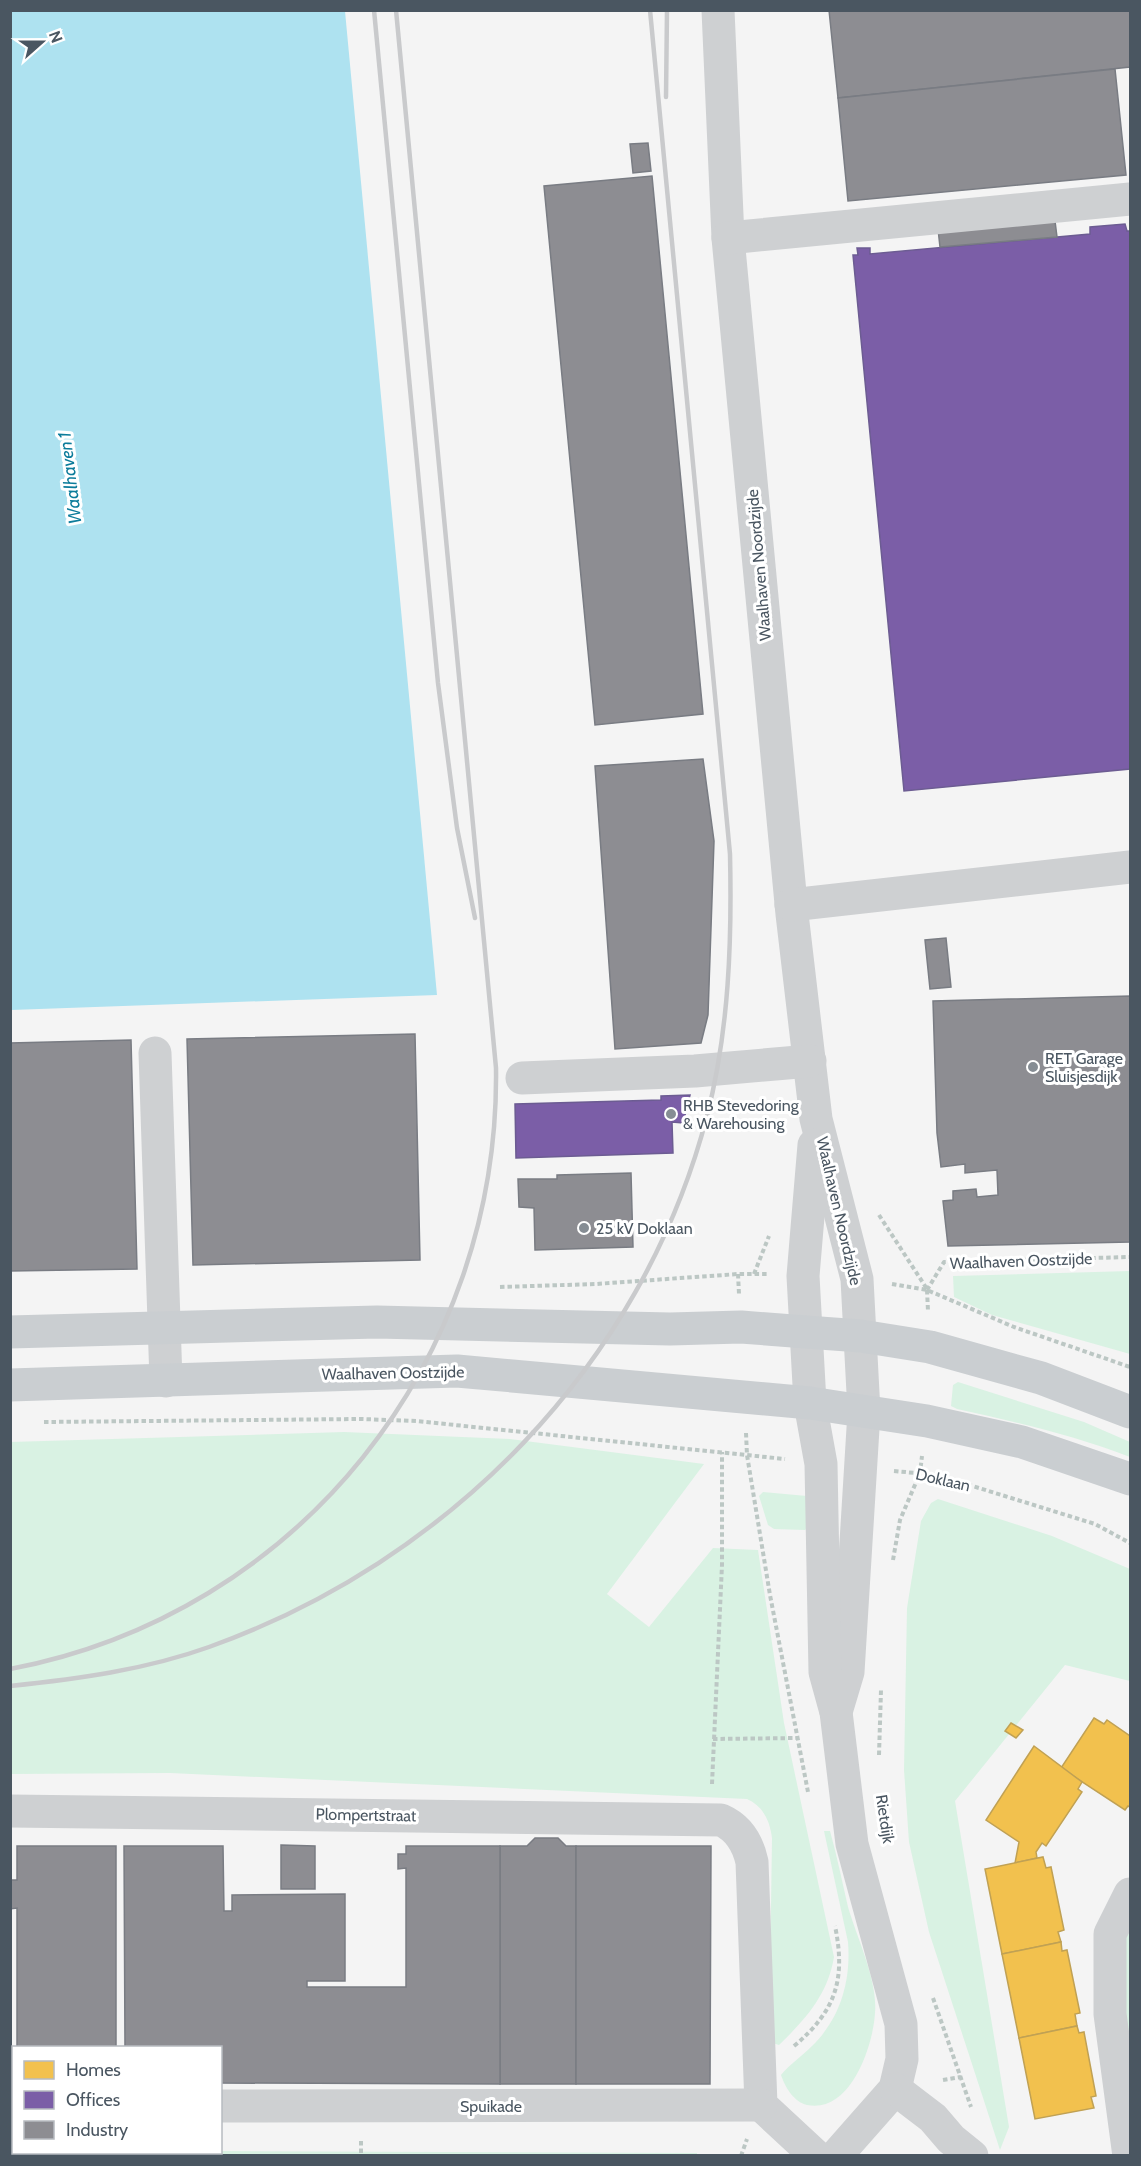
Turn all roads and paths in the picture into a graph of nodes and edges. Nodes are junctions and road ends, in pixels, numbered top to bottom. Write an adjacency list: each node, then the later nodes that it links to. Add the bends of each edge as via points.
1 (718, 10): 3 (street, Waalhaven Noordzijde)
2 (1131, 199): 3 (street)
3 (728, 238): 5 (street, Waalhaven Noordzijde)
4 (1131, 867): 5 (street)
5 (791, 905): 7 (street, Waalhaven Noordzijde)
6 (155, 1053): 13 (street)
7 (810, 1061): 8 (street, via 695,1071); 9 (street, Waalhaven Noordzijde)
8 (522, 1078)
9 (816, 1119): 11 (street, Waalhaven Noordzijde); 15 (street, Waalhaven Noordzijde, via 803,1276)
10 (1131, 1257): 12 (path, Waalhaven Oostzijde, via 944,1262)
11 (857, 1279): 12 (path); 16 (street, Waalhaven Noordzijde)
12 (927, 1290): 17 (path, via 1014,1327)
13 (164, 1328): 14 (main road); 15 (main road, via 419,1322 670,1329 741,1327); 18 (street)
14 (10, 1332)
15 (806, 1332): 16 (main road); 20 (street, Waalhaven Noordzijde)
16 (861, 1336): 21 (street, Waalhaven Noordzijde); 22 (main road, via 930,1347 1041,1378)
17 (1131, 1367)
18 (166, 1381): 19 (main road, Waalhaven Oostzijde); 20 (main road, Waalhaven Oostzijde, via 457,1371)
19 (10, 1385)
20 (810, 1403): 21 (main road); 26 (street)
21 (864, 1412): 27 (street); 29 (main road, via 1022,1442)
22 (1131, 1412)
23 (34, 1422): 24 (path, via 399,1421)
24 (722, 1452): 25 (path); 35 (path, via 722,1565)
25 (747, 1455): 26 (path); 34 (path)
26 (821, 1464): 33 (street, via 825,1672)
27 (859, 1468): 28 (path, Doklaan); 33 (street, via 848,1672)
28 (920, 1473): 30 (path, Doklaan, via 1095,1524); 31 (path, via 900,1520)
29 (1131, 1479)
30 (1131, 1543)
31 (893, 1562)
32 (881, 1689): 36 (path)
33 (836, 1712): 44 (street, via 852,1844 902,2025 902,2059)
34 (797, 1738): 35 (path); 37 (path)
35 (712, 1739): 39 (path)
36 (879, 1760)
37 (808, 1795)
38 (10, 1811): 39 (street, Plompertstraat)
39 (716, 1820): 45 (street, via 730,1824 746,1842 752,1862)
40 (1131, 1894): 51 (street, via 1110,1934 1110,2014)
41 (834, 1919): 43 (path, via 841,1962 832,2004 815,2028)
42 (932, 1994): 47 (path)
43 (791, 2049)
44 (896, 2089): 49 (street); 50 (street)
45 (761, 2105): 46 (street, Spuikade); 48 (street)
46 (222, 2106)
47 (973, 2111)
48 (816, 2156)
49 (836, 2156)
50 (972, 2156)
51 (1129, 2156)

